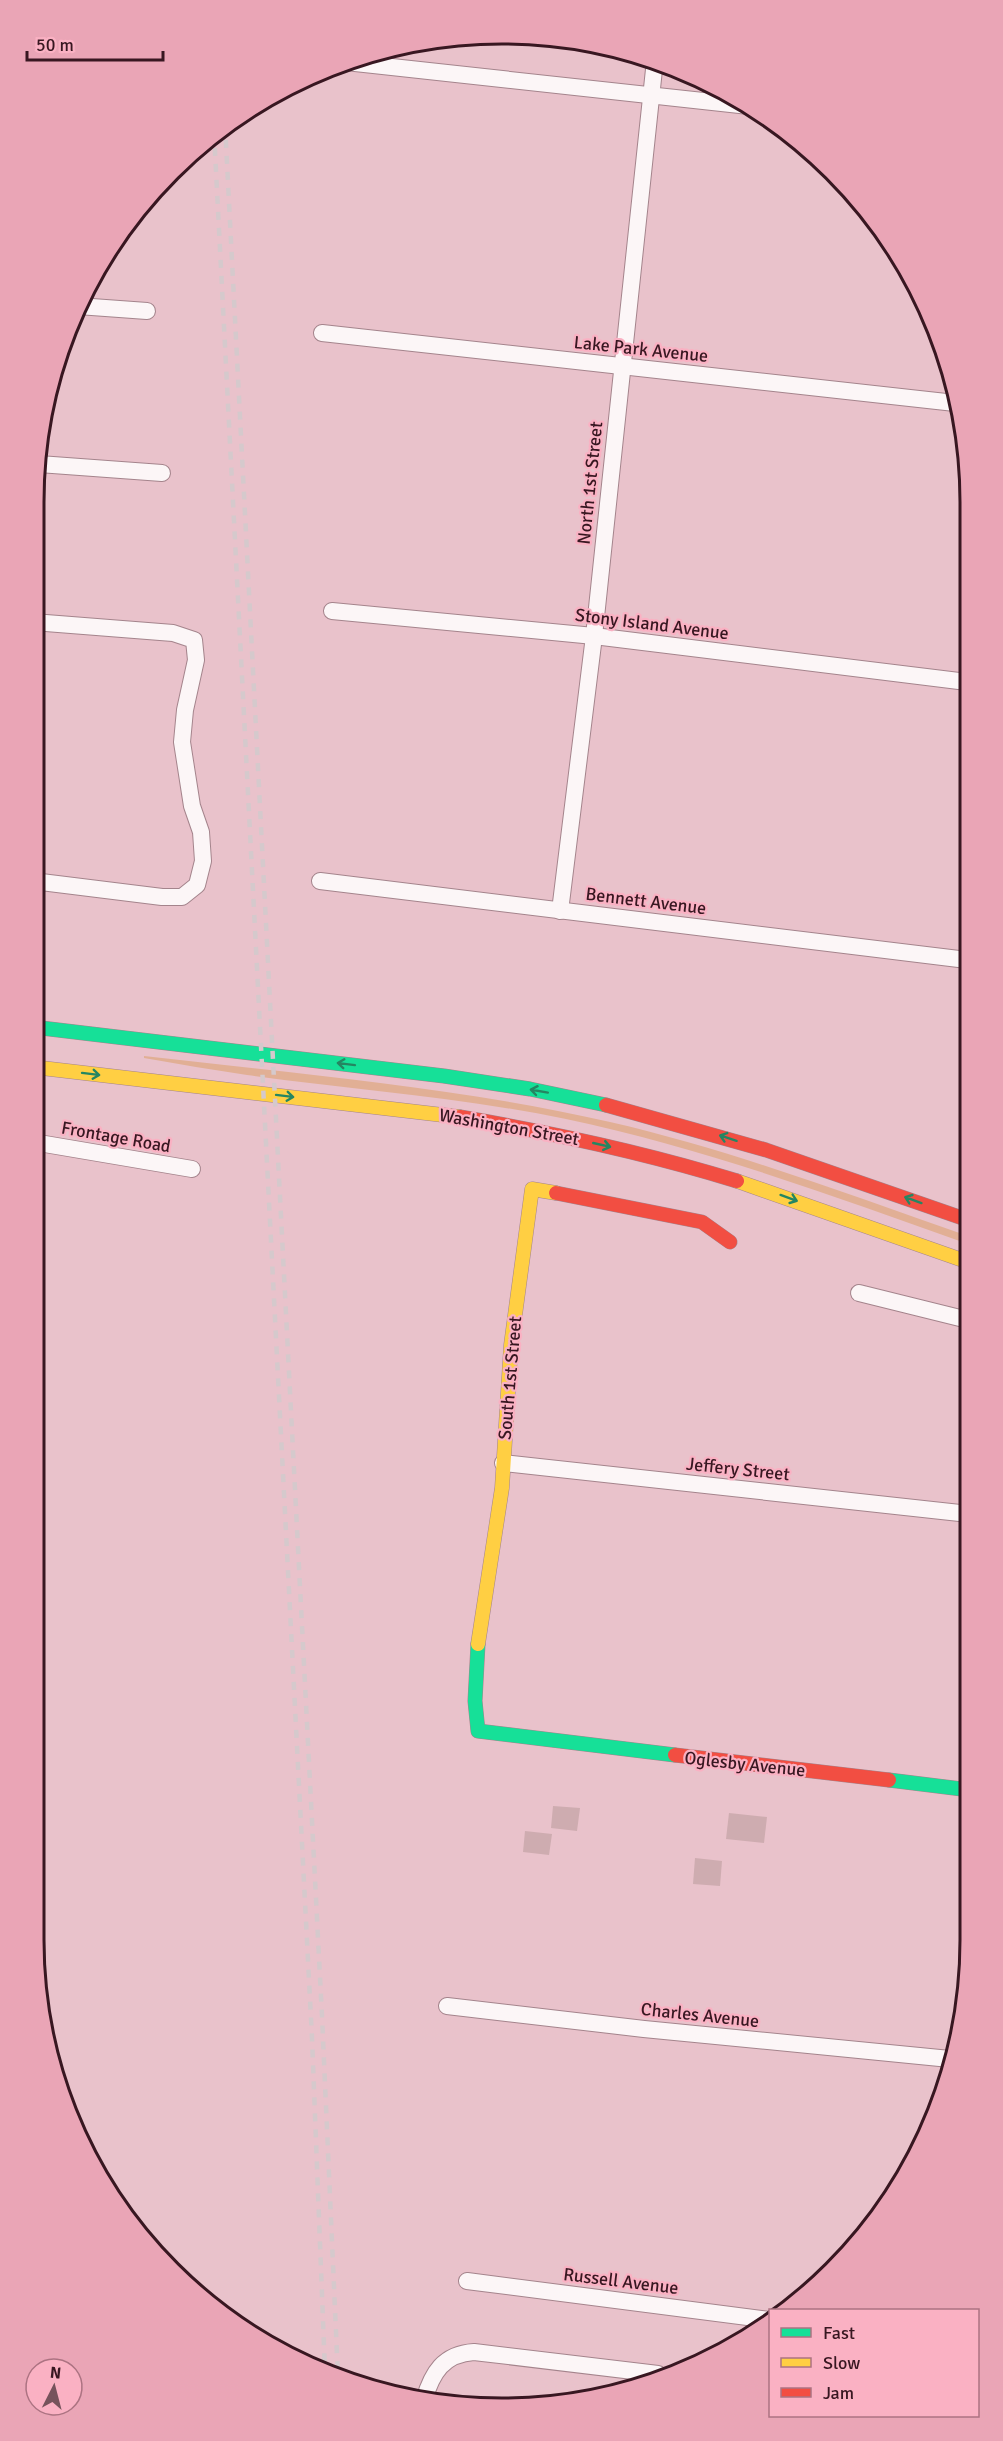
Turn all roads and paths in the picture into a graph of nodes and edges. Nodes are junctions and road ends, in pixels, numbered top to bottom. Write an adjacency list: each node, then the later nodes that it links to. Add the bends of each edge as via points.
1 (366, 64): 3 (street)
2 (654, 70): 3 (street, North 1st Street)
3 (652, 94): 4 (street); 8 (street, North 1st Street)
4 (727, 103)
5 (87, 307): 6 (street)
6 (147, 311)
7 (322, 333): 8 (street, Lake Park Avenue)
8 (621, 366): 9 (street, Lake Park Avenue); 14 (street, North 1st Street)
9 (949, 403)
10 (45, 464): 11 (street)
11 (162, 473)
12 (332, 611): 14 (street, Stony Island Avenue)
13 (44, 623): 17 (street, via 173,633 194,640 196,660 182,742 192,806 201,832 203,861 196,885 182,897)
14 (594, 636): 15 (street, Stony Island Avenue); 18 (street, North 1st Street)
15 (960, 681)
16 (320, 881): 18 (street, Bennett Avenue)
17 (44, 882)
18 (560, 911): 19 (street, Bennett Avenue)
19 (960, 959)
20 (44, 1028): 24 (main road, one-way to 20, via 717,1134 558,1094 458,1077)
21 (44, 1068): 26 (main road, Washington Street, one-way to 26, via 442,1114 547,1131 759,1187)
22 (44, 1144): 23 (street, Frontage Road)
23 (192, 1169)
24 (960, 1217)
25 (730, 1242): 29 (main road, South 1st Street, via 702,1222 532,1189 506,1395)
26 (960, 1259)
27 (859, 1293): 28 (street)
28 (960, 1318)
29 (503, 1463): 30 (street, Jeffery Street); 31 (main road, South 1st Street, via 480,1619 475,1706 478,1731)
30 (960, 1513)
31 (521, 1737): 32 (main road, Oglesby Avenue)
32 (960, 1789)
33 (447, 2006): 34 (street, Charles Avenue)
34 (944, 2058)
35 (467, 2281): 36 (street, Russell Avenue)
36 (759, 2318)
37 (649, 2373): 38 (street, via 474,2352 463,2353 437,2369)
38 (426, 2391)

